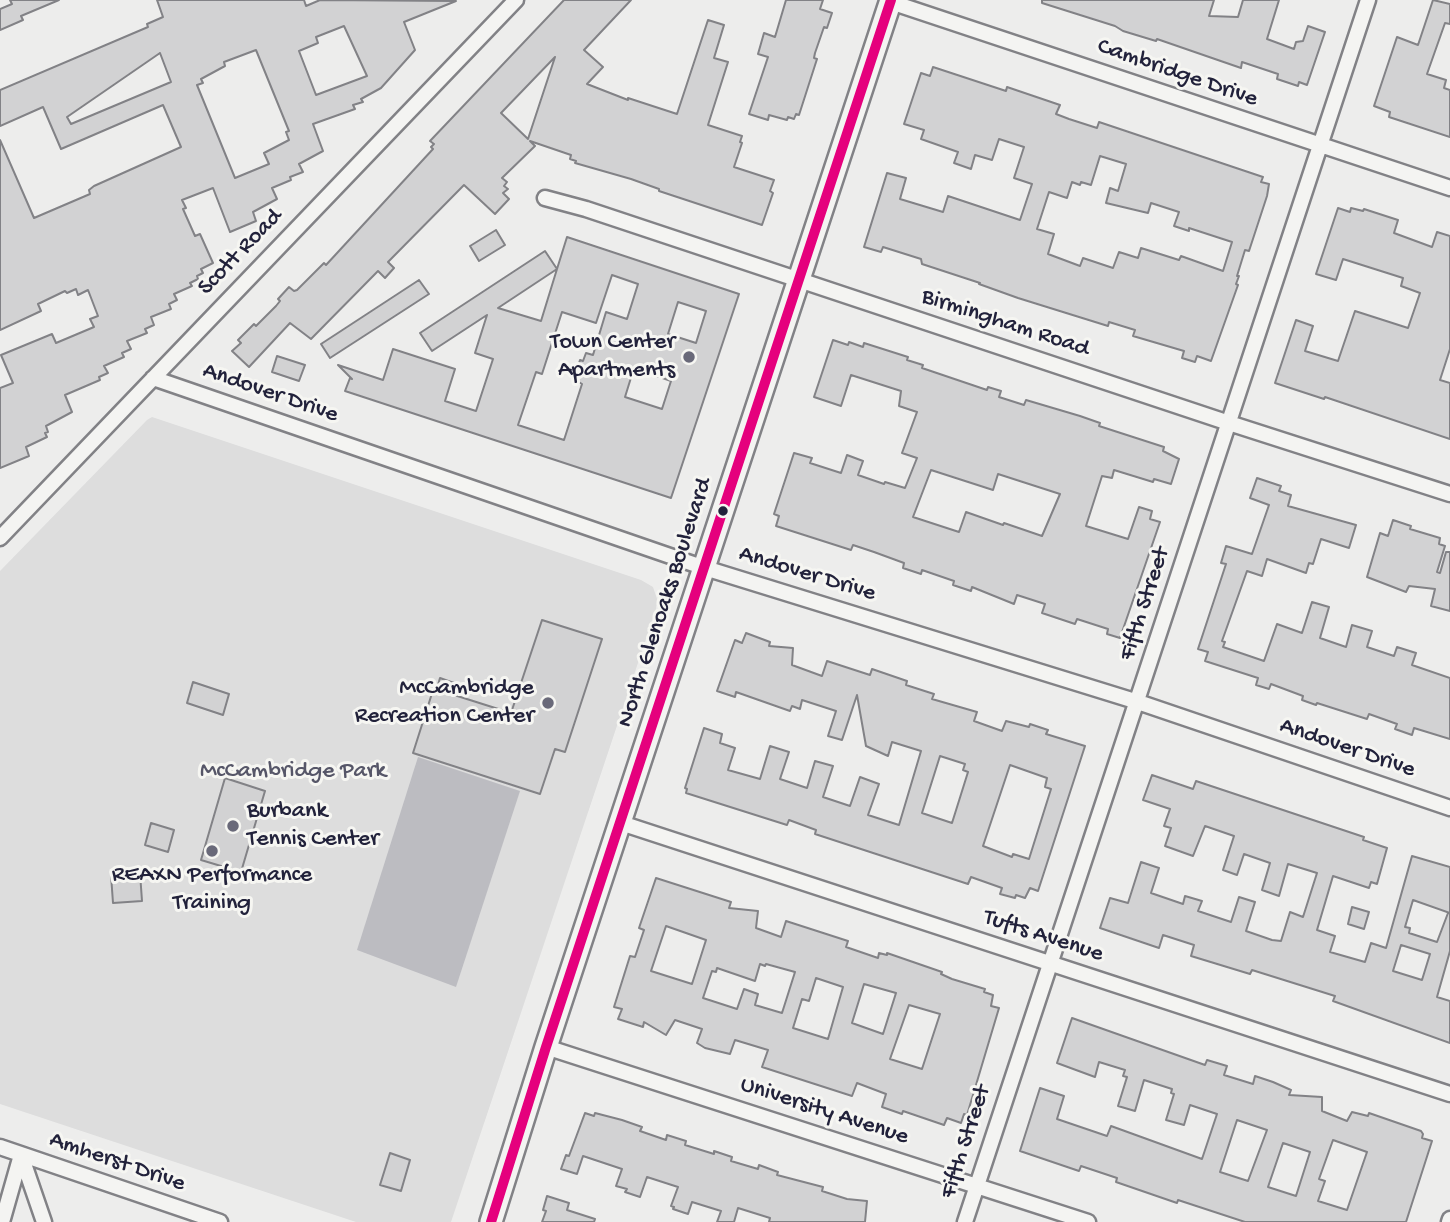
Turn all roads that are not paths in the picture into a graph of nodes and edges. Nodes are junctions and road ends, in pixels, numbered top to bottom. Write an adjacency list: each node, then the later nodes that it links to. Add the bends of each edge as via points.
1 (516, 0): 8 (street, Scott Road)
2 (1368, 0): 4 (street, Fifth Street)
3 (891, 1): 4 (street, Cambridge Drive); 7 (main road, North Glenoaks Boulevard)
4 (1320, 146): 5 (street, Cambridge Drive); 9 (street, Fifth Street)
5 (1450, 188)
6 (545, 198): 7 (street, Birmingham Road)
7 (800, 280): 9 (street, Birmingham Road); 12 (main road, North Glenoaks Boulevard)
8 (153, 378): 11 (street, Scott Road); 12 (street, Andover Drive)
9 (1229, 423): 10 (street, Birmingham Road); 13 (street, Fifth Street)
10 (1450, 494)
11 (0, 538)
12 (705, 568): 13 (street, Andover Drive); 15 (main road, North Glenoaks Boulevard)
13 (1138, 702): 14 (street, Andover Drive); 16 (street, Fifth Street)
14 (1450, 808)
15 (621, 823): 16 (street, Tufts Avenue); 17 (main road, North Glenoaks Boulevard)
16 (1049, 964): 18 (street, Tufts Avenue); 21 (street, Fifth Street)
17 (546, 1047): 21 (street, University Avenue); 25 (main road, North Glenoaks Boulevard)
18 (1450, 1094)
19 (0, 1147): 20 (street, Amherst Drive)
20 (22, 1155): 22 (street); 23 (street); 24 (street, Amherst Drive)
21 (977, 1186): 26 (street, Fifth Street); 27 (street, University Avenue)
22 (2, 1222)
23 (44, 1222)
24 (220, 1222)
25 (491, 1222)
26 (965, 1222)
27 (1088, 1222)

